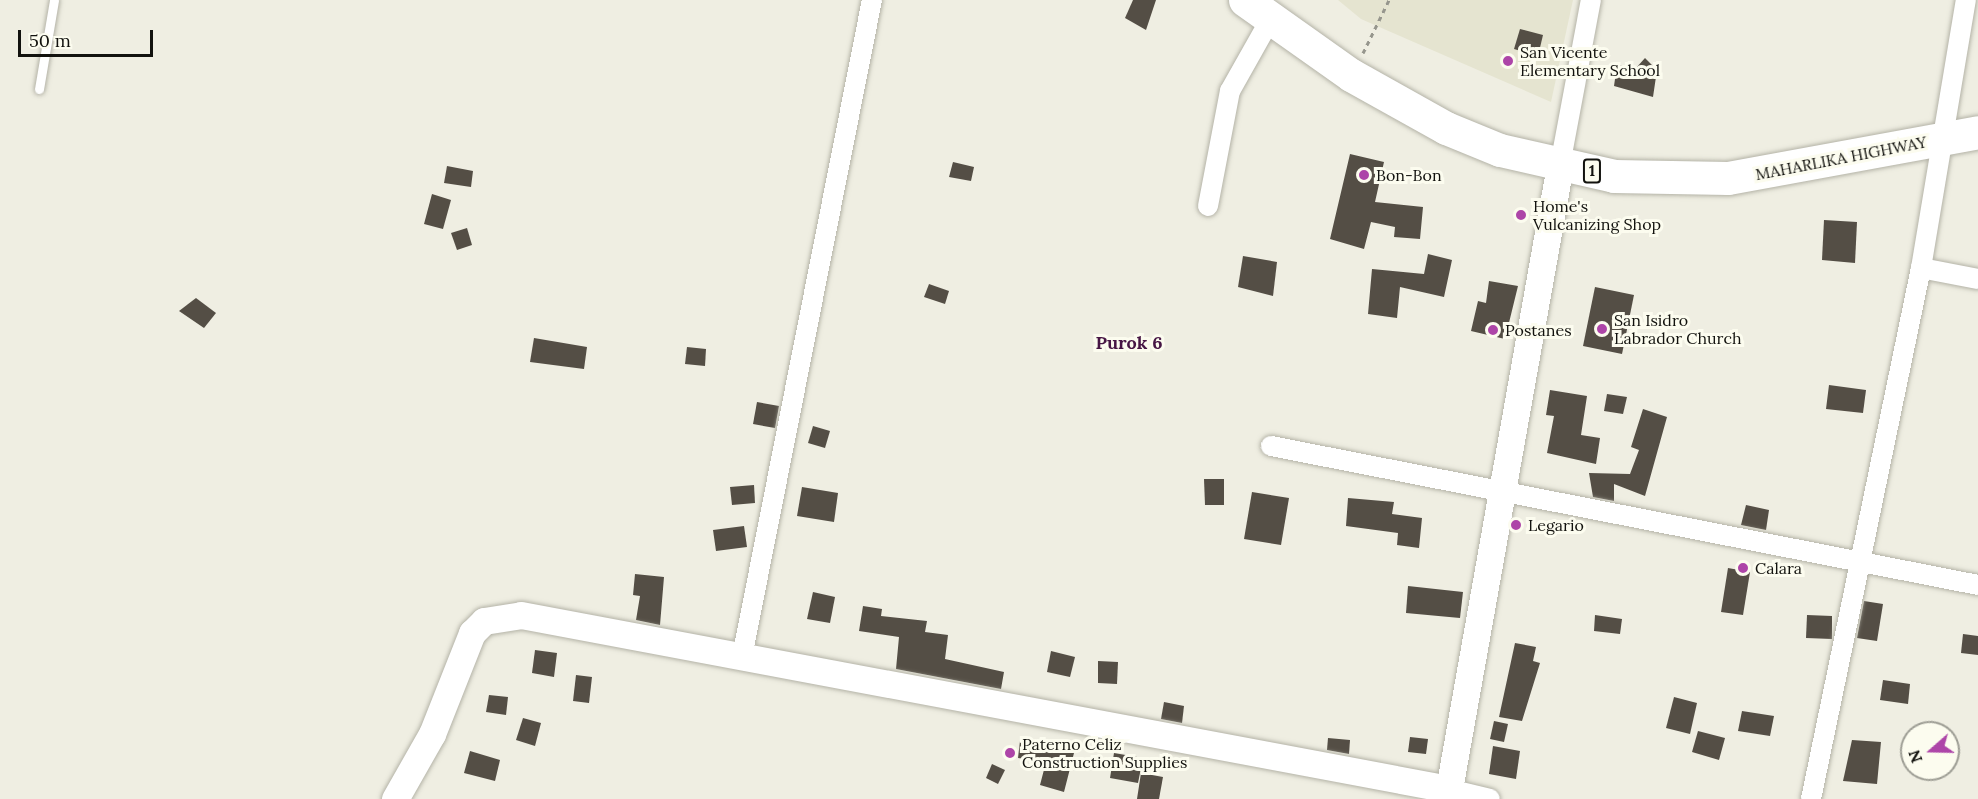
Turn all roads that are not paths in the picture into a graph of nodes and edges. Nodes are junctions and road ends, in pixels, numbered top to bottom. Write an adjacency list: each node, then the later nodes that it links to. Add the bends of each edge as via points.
1 (54, 0): 6 (lane)
2 (872, 0): 17 (street)
3 (1591, 0): 9 (street)
4 (1966, 0): 8 (street)
5 (1258, 10): 9 (highway, MAHARLIKA HIGHWAY / 1, via 1351,75 1446,128); 10 (street, via 1230,91)
6 (39, 89)
7 (1978, 132): 8 (highway, MAHARLIKA HIGHWAY / 1)
8 (1940, 140): 9 (highway, MAHARLIKA HIGHWAY / 1, via 1728,178 1668,180); 11 (street)
9 (1560, 165): 14 (street)
10 (1208, 206)
11 (1921, 268): 12 (street); 15 (street)
12 (1978, 279)
13 (1271, 446): 14 (street)
14 (1505, 492): 15 (street); 18 (street)
15 (1861, 562): 16 (street); 21 (street)
16 (1978, 585)
17 (742, 657): 18 (street); 19 (street, via 521,615 484,621 472,633 432,734)
18 (1454, 793): 20 (street)
19 (395, 799)
20 (1490, 799)
21 (1811, 799)

